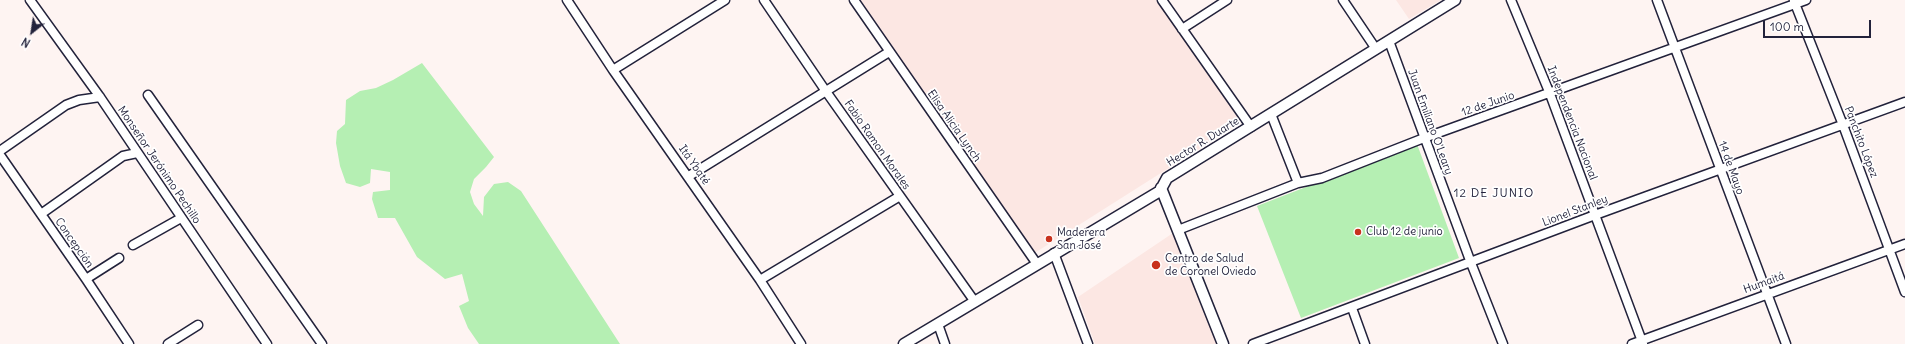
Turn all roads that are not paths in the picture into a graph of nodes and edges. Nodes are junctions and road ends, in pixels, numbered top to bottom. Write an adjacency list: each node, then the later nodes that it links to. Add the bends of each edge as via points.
1 (30, 0): 23 (street, Monseñor Jerónimo Pechillo)
2 (567, 0): 19 (street, Itá Ybaté)
3 (725, 0): 19 (street)
4 (764, 0): 20 (street, Fabio Ramon Morales)
5 (854, 0): 18 (street, Elisa Alicia Lynch)
6 (1162, 0): 14 (street)
7 (1227, 0): 14 (street)
8 (1343, 0): 17 (street)
9 (1456, 0): 15 (street, Hector R. Duarte)
10 (1511, 0): 21 (street, Independencia Nacional)
11 (1656, 0): 16 (street, 14 de Mayo)
12 (1806, 0): 13 (street, 12 de Junio)
13 (1794, 2): 16 (street, 12 de Junio); 26 (street, Panchito López)
14 (1182, 29): 27 (street)
15 (1389, 41): 17 (street, Hector R. Duarte); 28 (street, Juan Emiliano O'Leary)
16 (1675, 48): 21 (street, 12 de Junio); 32 (street, 14 de Mayo)
17 (1376, 49): 25 (street, Hector R. Duarte)
18 (889, 52): 20 (street); 47 (street, Elisa Alicia Lynch)
19 (613, 70): 33 (street, Itá Ybaté)
20 (825, 90): 33 (street); 36 (street, Fabio Ramon Morales)
21 (1550, 94): 28 (street, 12 de Junio); 38 (street, Independencia Nacional)
22 (148, 96): 60 (street)
23 (100, 97): 29 (street, via 66,105); 30 (street, Monseñor Jerónimo Pechillo)
24 (1905, 102): 26 (street, Lionel Stanley)
25 (1271, 114): 27 (street, Hector R. Duarte); 34 (street)
26 (1843, 125): 32 (street, Lionel Stanley); 43 (street, Panchito López)
27 (1250, 127): 35 (street, Hector R. Duarte, via 1167,178)
28 (1424, 138): 34 (street, 12 de Junio, via 1322,178); 46 (street, Juan Emiliano O'Leary)
29 (0, 151)
30 (138, 152): 37 (street, via 123,156); 39 (street, Monseñor Jerónimo Pechillo)
31 (0, 155): 37 (street, Concepción)
32 (1720, 170): 38 (street, Lionel Stanley); 51 (street, 14 de Mayo)
33 (689, 176): 49 (street, Itá Ybaté)
34 (1298, 183): 40 (street, 12 de Junio)
35 (1161, 188): 40 (street); 44 (street, Hector R. Duarte, via 1160,191)
36 (900, 196): 49 (street); 52 (street, Fabio Ramon Morales)
37 (41, 214): 48 (street, Concepción)
38 (1595, 215): 46 (street, Lionel Stanley); 56 (street, Independencia Nacional)
39 (182, 218): 42 (street); 59 (street, Monseñor Jerónimo Pechillo)
40 (1178, 230): 65 (street)
41 (1905, 244): 43 (street, Humaitá)
42 (133, 246)
43 (1889, 250): 50 (street, Panchito López); 51 (street, Humaitá)
44 (1054, 253): 47 (street, Hector R. Duarte); 64 (street)
45 (120, 258): 48 (street)
46 (1471, 263): 53 (street, Lionel Stanley); 68 (street, Juan Emiliano O'Leary)
47 (1037, 264): 52 (street, Hector R. Duarte)
48 (86, 279): 57 (street, Concepción)
49 (760, 280): 61 (street, Itá Ybaté)
50 (1905, 292)
51 (1766, 294): 56 (street, Humaitá); 70 (street, 14 de Mayo)
52 (975, 302): 54 (street, Hector R. Duarte)
53 (1352, 308): 66 (street, Lionel Stanley); 67 (street)
54 (938, 324): 62 (street, Hector R. Duarte); 63 (street)
55 (198, 325): 58 (street)
56 (1642, 342): 69 (street, Humaitá)
57 (129, 344)
58 (168, 344)
59 (267, 344)
60 (322, 344)
61 (801, 344)
62 (904, 344)
63 (945, 344)
64 (1088, 344)
65 (1223, 344)
66 (1253, 344)
67 (1365, 344)
68 (1503, 344)
69 (1632, 344)
70 (1786, 344)

